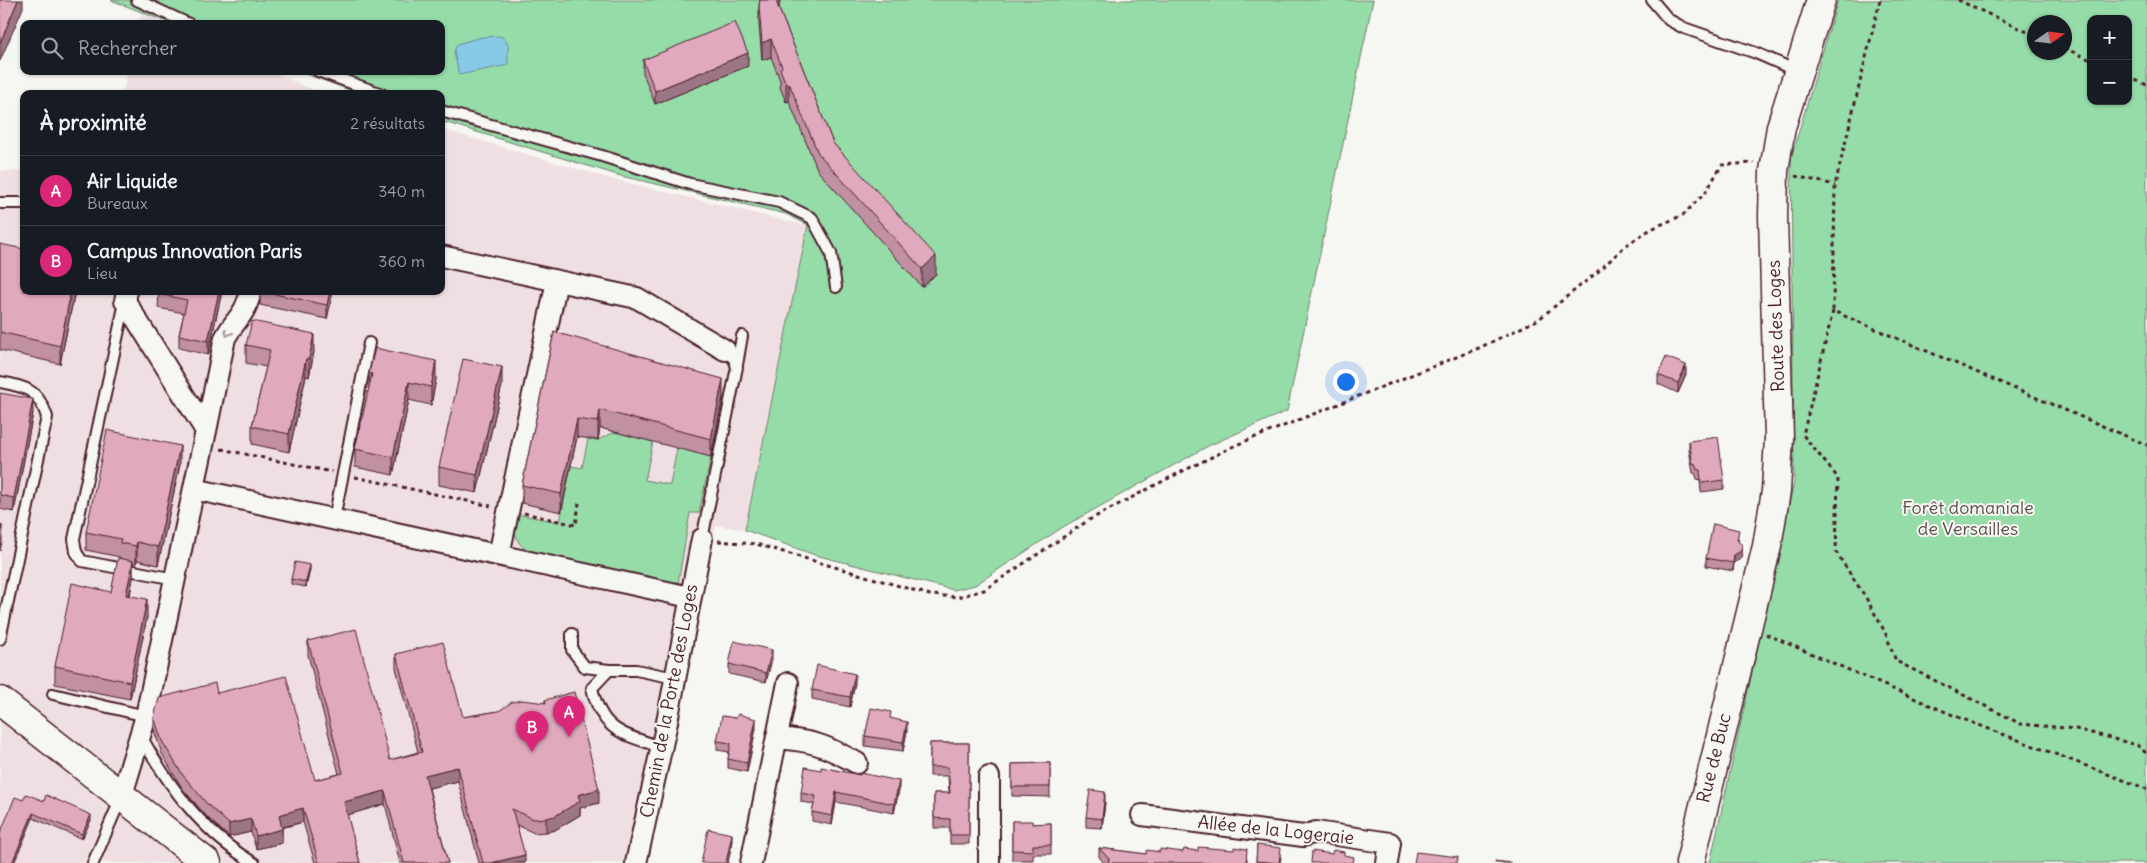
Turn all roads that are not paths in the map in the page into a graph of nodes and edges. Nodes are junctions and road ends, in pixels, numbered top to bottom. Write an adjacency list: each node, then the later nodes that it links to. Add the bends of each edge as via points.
1 (137, 0): 4 (lane)
2 (1652, 0): 5 (lane, via 1669,20 1684,28)
3 (1821, 0): 5 (street, Route des Loges)
4 (180, 20)
5 (1797, 71): 30 (street, Route des Loges, via 1781,127 1774,171 1779,452 1776,491 1767,546)
6 (329, 75): 7 (lane)
7 (371, 90)
8 (445, 112): 13 (lane, via 690,184 779,202 812,218 831,253)
9 (0, 203): 10 (lane)
10 (20, 203)
11 (445, 257): 12 (street)
12 (557, 281): 18 (street, via 637,298); 25 (street)
13 (836, 287)
14 (249, 295): 21 (street, one-way to 21, via 245,312 225,338)
15 (126, 296): 21 (street); 26 (lane, via 74,539 76,552 82,561)
16 (742, 336): 19 (lane)
17 (369, 343): 23 (lane)
18 (725, 350): 19 (lane)
19 (737, 367): 24 (lane)
20 (0, 382): 29 (lane, via 26,386 36,396 46,417)
21 (204, 438): 22 (street)
22 (194, 489): 23 (street); 26 (street)
23 (334, 520): 25 (street)
24 (702, 539): 27 (street, Chemin de la Porte des Loges)
25 (499, 555): 27 (street)
26 (175, 579): 36 (street)
27 (690, 597): 32 (street, Chemin de la Porte des Loges)
28 (572, 634): 31 (lane, via 572,650 585,667)
29 (0, 639)
30 (1743, 642): 51 (street, Rue de Buc)
31 (609, 670): 32 (lane, via 636,670); 39 (lane, via 592,688 597,708 613,729)
32 (675, 678): 39 (street, Chemin de la Porte des Loges)
33 (788, 683): 38 (street)
34 (53, 694): 36 (lane)
35 (0, 701): 42 (street)
36 (146, 716): 37 (street)
37 (141, 735): 42 (street); 46 (lane, via 185,804 221,841)
38 (777, 738): 40 (street, via 809,741); 48 (street)
39 (662, 747): 47 (street, Chemin de la Porte des Loges)
40 (857, 763)
41 (989, 777): 49 (street)
42 (121, 798): 44 (lane); 45 (street)
43 (1142, 815): 50 (street, Allée de la Logeraie, via 1304,836 1316,832 1390,843)
44 (93, 863)
45 (207, 863)
46 (254, 863)
47 (636, 863)
48 (751, 863)
49 (989, 863)
50 (1387, 863)
51 (1690, 863)

